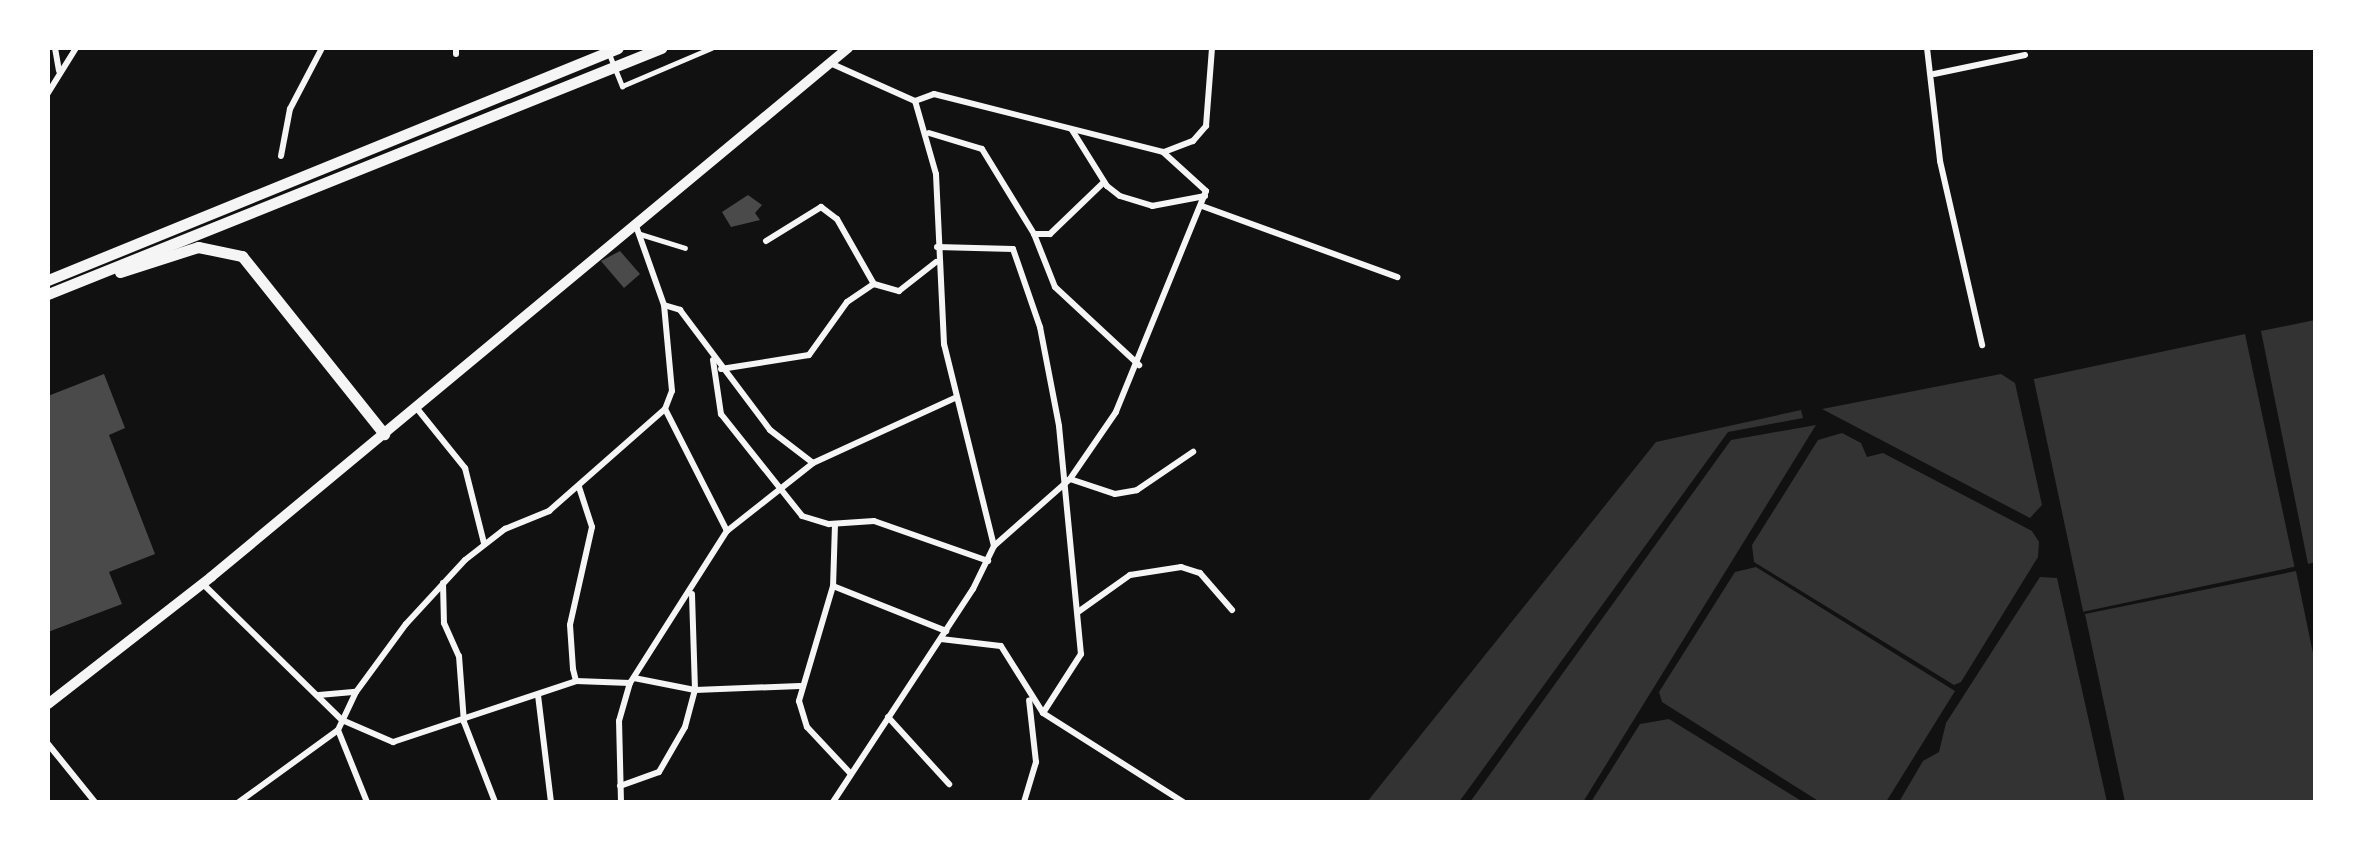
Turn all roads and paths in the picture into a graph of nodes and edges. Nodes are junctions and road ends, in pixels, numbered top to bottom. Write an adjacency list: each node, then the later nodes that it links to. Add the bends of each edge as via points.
1 (55, 48): 13 (street)
2 (76, 48): 13 (street)
3 (322, 48): 20 (street, via 290,108)
4 (606, 48): 7 (street, via 622,86)
5 (618, 48): 31 (highway)
6 (661, 48): 33 (highway)
7 (712, 48)
8 (848, 48): 12 (main road)
9 (1212, 48): 19 (street, via 1206,126 1193,140)
10 (1927, 48): 14 (street)
11 (2014, 48): 14 (street, via 2025,55)
12 (830, 62): 16 (street, via 861,82); 24 (main road)
13 (59, 71): 15 (street)
14 (1934, 74): 35 (street, via 1940,160)
15 (50, 88)
16 (915, 100): 17 (street, via 934,94); 18 (street)
17 (1072, 129): 19 (street); 21 (street)
18 (929, 133): 25 (street, via 982,149); 27 (street)
19 (1163, 152): 22 (street, via 1195,178)
20 (282, 156)
21 (1104, 182): 22 (street, via 1120,196 1152,206); 25 (street, via 1050,234)
22 (1205, 196): 23 (street)
23 (1202, 206): 30 (street); 37 (street)
24 (637, 228): 28 (street); 34 (street); 40 (main road)
25 (1034, 234): 37 (street, via 1067,304)
26 (766, 241): 32 (street, via 821,207 837,220)
27 (937, 247): 29 (street); 45 (street, via 1015,251 1040,327)
28 (685, 248)
29 (937, 262): 32 (street, via 899,290); 39 (street)
30 (1397, 277)
31 (48, 280)
32 (874, 284): 38 (street, via 847,302 809,355)
33 (48, 295): 42 (highway, via 198,247 225,247 251,264)
34 (664, 305): 36 (street, via 680,310); 41 (street, via 672,391)
35 (1982, 345)
36 (713, 360): 38 (street); 47 (street, via 721,414)
37 (1138, 365): 45 (street)
38 (721, 368): 44 (street, via 790,450)
39 (955, 398): 44 (street); 51 (street)
40 (415, 406): 42 (main road); 50 (street, via 465,468)
41 (664, 409): 46 (street); 49 (street)
42 (384, 434): 54 (main road)
43 (1194, 452): 45 (street, via 1137,490 1115,494)
44 (813, 464): 47 (street)
45 (1067, 481): 51 (street); 58 (street)
46 (579, 487): 50 (street, via 549,511); 60 (street, via 592,527 569,638)
47 (776, 490): 48 (street, via 802,516); 49 (street)
48 (835, 524): 52 (street, via 874,521); 55 (street)
49 (727, 531): 56 (street)
50 (484, 544): 53 (street)
51 (994, 546): 52 (street)
52 (988, 562): 59 (street)
53 (443, 582): 64 (street); 72 (street)
54 (203, 584): 66 (street); 68 (main road)
55 (833, 586): 59 (street); 62 (street)
56 (692, 592): 61 (street); 63 (street)
57 (1232, 610): 58 (street, via 1200,572 1180,567 1130,575)
58 (1078, 612): 69 (street, via 1080,662)
59 (944, 635): 67 (street, via 1001,646); 70 (street)
60 (576, 681): 61 (street); 65 (street)
61 (632, 681): 63 (street); 77 (street, via 620,721)
62 (800, 686): 63 (street); 75 (street, via 807,728)
63 (695, 690): 77 (street, via 669,761 647,779)
64 (356, 692): 66 (street); 71 (street)
65 (538, 694): 72 (street); 82 (street)
66 (318, 696): 71 (street)
67 (1029, 699): 69 (street); 85 (street, via 1036,762)
68 (48, 704)
69 (1043, 713): 86 (street)
70 (888, 718): 75 (street); 76 (street)
71 (342, 720): 72 (street, via 393,742); 73 (street)
72 (464, 722): 81 (street)
73 (338, 730): 79 (street); 80 (street)
74 (48, 744): 78 (street)
75 (850, 773): 84 (street)
76 (949, 784)
77 (620, 786): 83 (street)
78 (95, 802)
79 (239, 802)
80 (367, 802)
81 (495, 802)
82 (551, 802)
83 (621, 802)
84 (833, 802)
85 (1024, 802)
86 (1184, 802)

